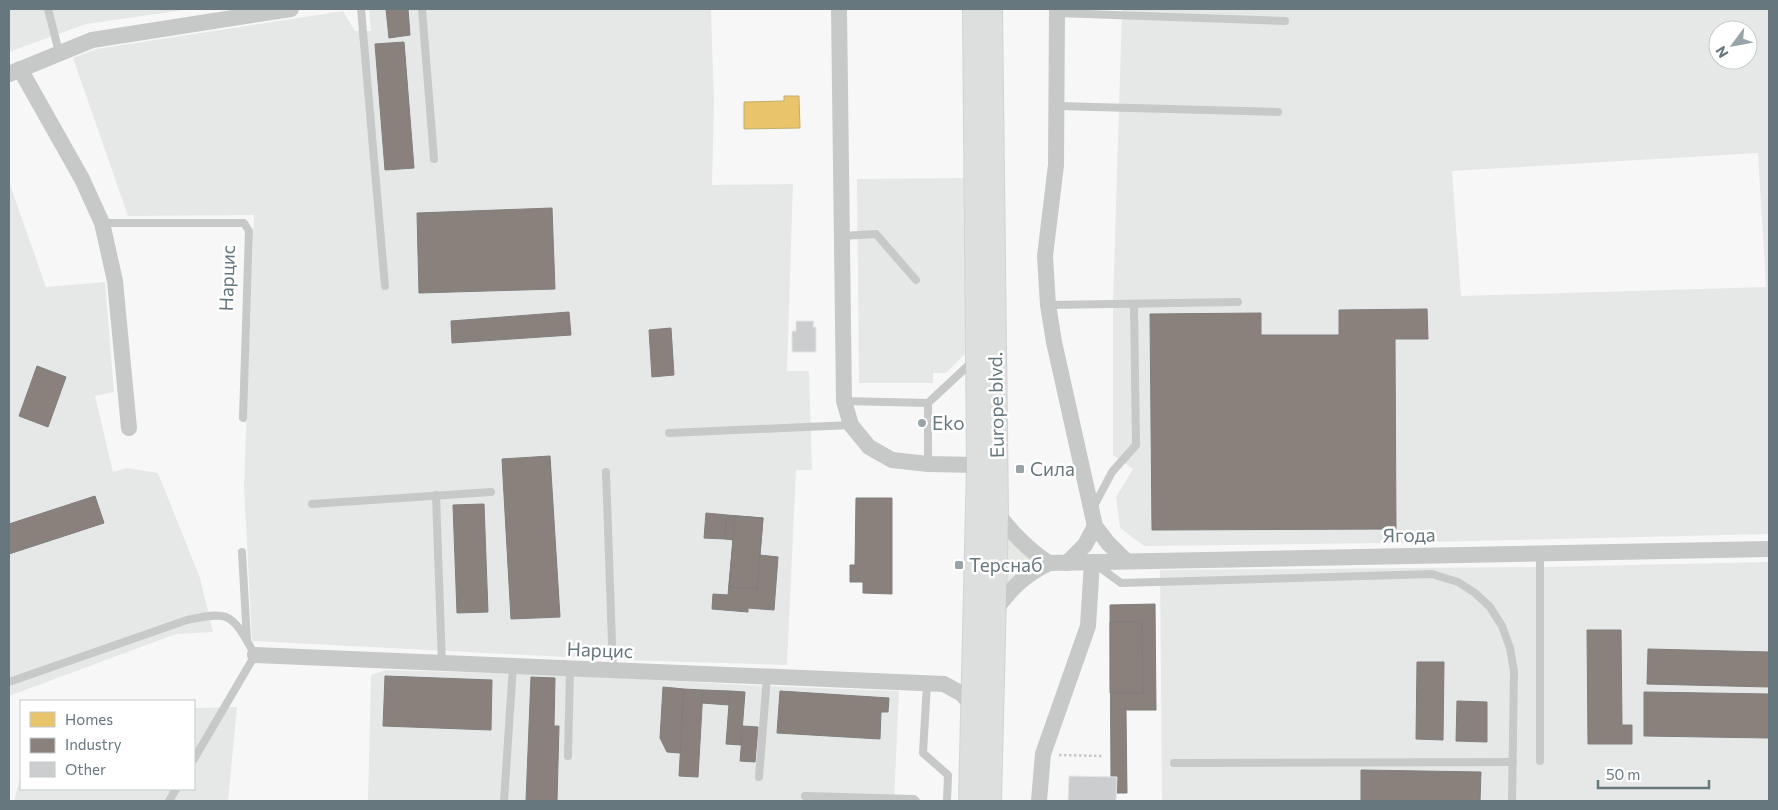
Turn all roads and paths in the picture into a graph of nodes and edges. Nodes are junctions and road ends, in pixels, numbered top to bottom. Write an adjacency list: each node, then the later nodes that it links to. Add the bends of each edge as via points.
1 (48, 9): 11 (lane)
2 (291, 9): 11 (street, via 92,40)
3 (361, 9): 19 (lane)
4 (422, 9): 15 (lane)
5 (838, 9): 17 (street)
6 (974, 9): 23 (main road, Europe blvd.)
7 (991, 9): 36 (main road, Europe blvd.)
8 (1057, 11): 9 (lane); 13 (street)
9 (1085, 11): 10 (lane)
10 (1285, 22)
11 (60, 52): 12 (street)
12 (15, 72): 16 (street, via 82,179)
13 (1057, 106): 14 (lane); 21 (street, via 1056,165 1045,256)
14 (1278, 112)
15 (434, 158)
16 (102, 223): 26 (lane, Нарцис, via 244,222 249,231); 28 (street, via 115,281)
17 (842, 236): 18 (lane, via 876,234); 24 (street)
18 (916, 280)
19 (385, 286)
20 (1238, 302): 22 (lane)
21 (1048, 304): 22 (lane); 37 (street)
22 (1134, 304): 37 (lane, via 1136,445 1112,472)
23 (977, 357): 25 (lane); 31 (main road, Europe blvd.)
24 (844, 401): 25 (lane); 27 (street)
25 (928, 403): 30 (lane)
26 (243, 418)
27 (851, 425): 29 (lane); 30 (street, via 869,447 892,460)
28 (128, 428)
29 (669, 433)
30 (928, 464): 31 (street)
31 (978, 465): 49 (main road, Europe blvd.)
32 (606, 472): 51 (lane)
33 (490, 492): 34 (lane)
34 (436, 495): 35 (lane); 47 (lane)
35 (312, 504)
36 (997, 514): 43 (street, via 1018,540); 45 (main road, Europe blvd.)
37 (1093, 518): 41 (street, via 1108,543); 44 (street, via 1084,545)
38 (1769, 549): 40 (street, Ягода)
39 (242, 552): 46 (lane)
40 (1540, 553): 41 (street, Ягода); 61 (lane)
41 (1126, 561): 42 (street, Ягода)
42 (1092, 562): 44 (street, Ягода); 57 (street, via 1088,626); 62 (lane, via 1121,583 1432,574 1458,582 1490,607 1510,648 1514,671)
43 (1049, 563): 44 (street, Ягода); 45 (street, via 1031,572 1012,588)
44 (1067, 563)
45 (995, 610): 72 (main road, Europe blvd.)
46 (251, 649): 47 (street, Нарцис); 53 (lane, via 236,625 226,617 209,616 187,620); 60 (lane)
47 (442, 664): 48 (street, Нарцис)
48 (512, 666): 50 (street, Нарцис); 68 (lane)
49 (973, 666): 55 (street, via 961,677); 56 (main road, Europe blvd.)
50 (570, 669): 51 (street, Нарцис); 58 (lane)
51 (614, 671): 52 (street, Нарцис)
52 (767, 677): 54 (street, Нарцис); 64 (lane)
53 (9, 682)
54 (927, 684): 55 (street, Нарцис); 70 (lane, via 923,753 948,775)
55 (944, 684): 56 (street, via 962,694)
56 (972, 705): 71 (main road, Europe blvd.)
57 (1044, 754): 59 (path); 73 (street)
58 (568, 756)
59 (1102, 756)
60 (195, 757)
61 (1540, 761)
62 (1513, 762): 63 (lane); 74 (lane)
63 (1174, 763)
64 (759, 777)
65 (175, 790): 67 (lane)
66 (805, 796): 69 (lane, via 914,798)
67 (169, 801)
68 (504, 801)
69 (916, 801)
70 (948, 801)
71 (970, 801)
72 (990, 801)
73 (1039, 801)
74 (1512, 801)

